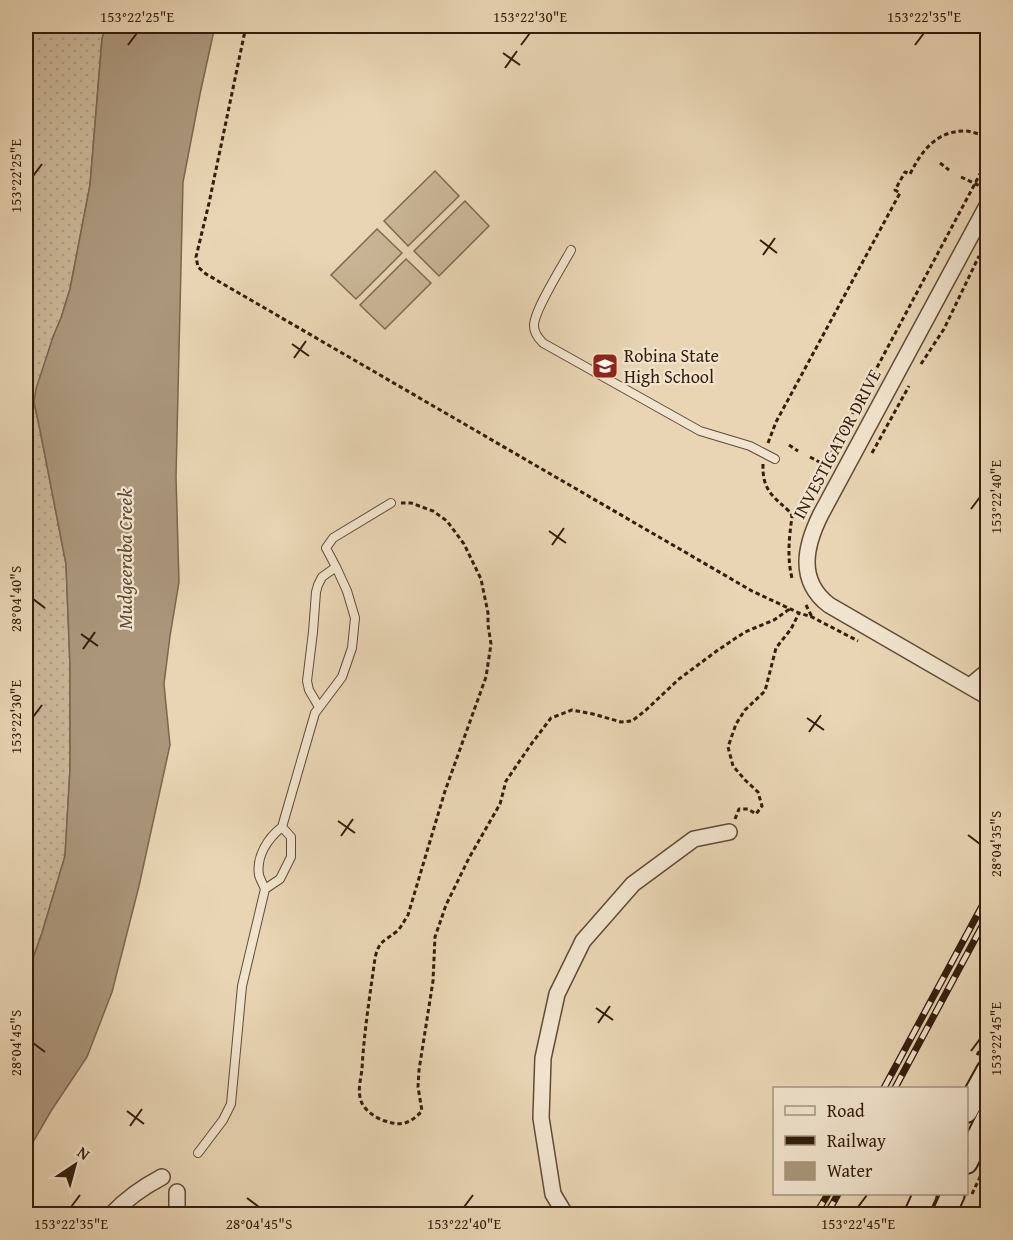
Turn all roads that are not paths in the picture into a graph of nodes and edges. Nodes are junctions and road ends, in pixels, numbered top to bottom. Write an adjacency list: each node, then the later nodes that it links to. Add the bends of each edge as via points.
1 (987, 204): 7 (street, INVESTIGATOR DRIVE, via 816,523 806,562 810,582 821,599)
2 (571, 249): 3 (lane, via 534,319 535,332 543,343 700,430 750,446)
3 (775, 459)
4 (391, 503): 5 (lane, via 333,538 326,548)
5 (336, 567): 9 (lane, via 322,577 316,592 307,681); 9 (lane, via 355,618 352,648 342,677)
6 (987, 671): 7 (street)
7 (970, 686): 8 (street, INVESTIGATOR DRIVE)
8 (987, 697)
9 (319, 707): 10 (lane)
10 (282, 827): 12 (lane, via 272,834 260,855 259,876); 12 (lane, via 291,837 291,857 280,879)
11 (729, 832): 25 (street, via 694,839 633,884 583,941 557,994 543,1058 541,1118 553,1194)
12 (265, 889): 17 (lane, via 242,986 231,1104)
13 (987, 1071): 14 (street)
14 (968, 1107)
15 (987, 1118): 16 (street)
16 (982, 1140): 18 (street)
17 (198, 1153)
18 (974, 1167)
19 (162, 1177): 23 (street, via 143,1187)
20 (177, 1192): 24 (street)
21 (924, 1195): 26 (street)
22 (961, 1196): 27 (street)
23 (112, 1215)
24 (177, 1215)
25 (565, 1215)
26 (916, 1215)
27 (944, 1215)

